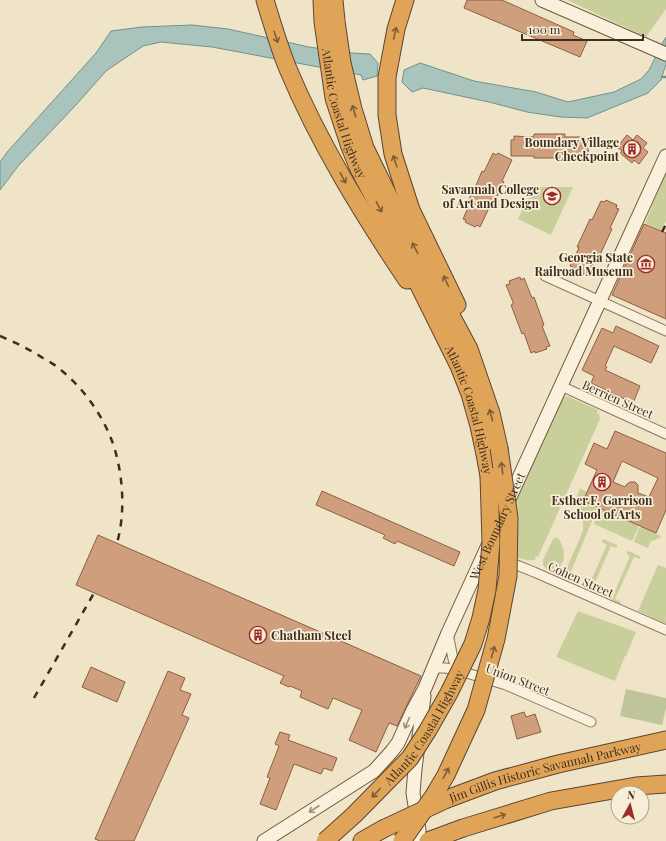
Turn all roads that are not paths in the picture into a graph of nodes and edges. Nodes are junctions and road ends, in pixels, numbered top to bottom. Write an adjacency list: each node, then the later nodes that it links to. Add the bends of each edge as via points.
1 (265, 0): 12 (highway, one-way to 12, via 288,68 324,144 387,251)
2 (322, 0): 7 (highway, Atlantic Coastal Highway, via 334,98)
3 (334, 0): 7 (highway, Atlantic Coastal Highway, one-way to 3, via 353,109 342,63)
4 (405, 0): 13 (highway, one-way to 4, via 471,335 411,210 393,154 387,76 396,29)
5 (542, 0): 6 (main road)
6 (662, 52)
7 (358, 148): 12 (highway, Atlantic Coastal Highway, one-way to 12, via 359,169); 13 (highway, Atlantic Coastal Highway, one-way to 7, via 469,349 407,232)
8 (666, 156): 10 (main road, West Boundary Street)
9 (545, 276): 10 (street)
10 (599, 301): 11 (street); 14 (main road, West Boundary Street)
11 (666, 331)
12 (445, 337): 28 (highway, Atlantic Coastal Highway, one-way to 28, bridge, via 460,366 470,394 489,476 491,543 487,590 481,618 473,644 449,693 410,758)
13 (481, 383): 30 (highway, Atlantic Coastal Highway, one-way to 13, bridge, via 446,775 476,710 496,639 508,576 509,518 499,448)
14 (561, 386): 15 (street, Berrien Street); 16 (main road, West Boundary Street)
15 (666, 434)
16 (485, 552): 17 (street, Cohen Street); 18 (main road, West Boundary Street)
17 (666, 630)
18 (448, 633): 19 (main road, West Boundary Street); 20 (street)
19 (434, 668): 20 (street, Union Street); 21 (main road, West Boundary Street)
20 (457, 670): 22 (street, Union Street, via 506,685)
21 (425, 688): 24 (main road, West Boundary Street, one-way to 24, via 398,743); 26 (main road)
22 (591, 722)
23 (666, 740): 29 (highway, Jim Gillis Historic Savannah Parkway, bridge, via 495,781 447,798)
24 (374, 771): 26 (main road, via 385,770 396,774 405,781); 27 (main road, West Boundary Street, one-way to 27)
25 (666, 784): 32 (highway, one-way to 25, via 551,801 636,786)
26 (413, 793): 31 (main road)
27 (264, 841)
28 (325, 841)
29 (362, 841)
30 (402, 841)
31 (417, 841)
32 (428, 841)

